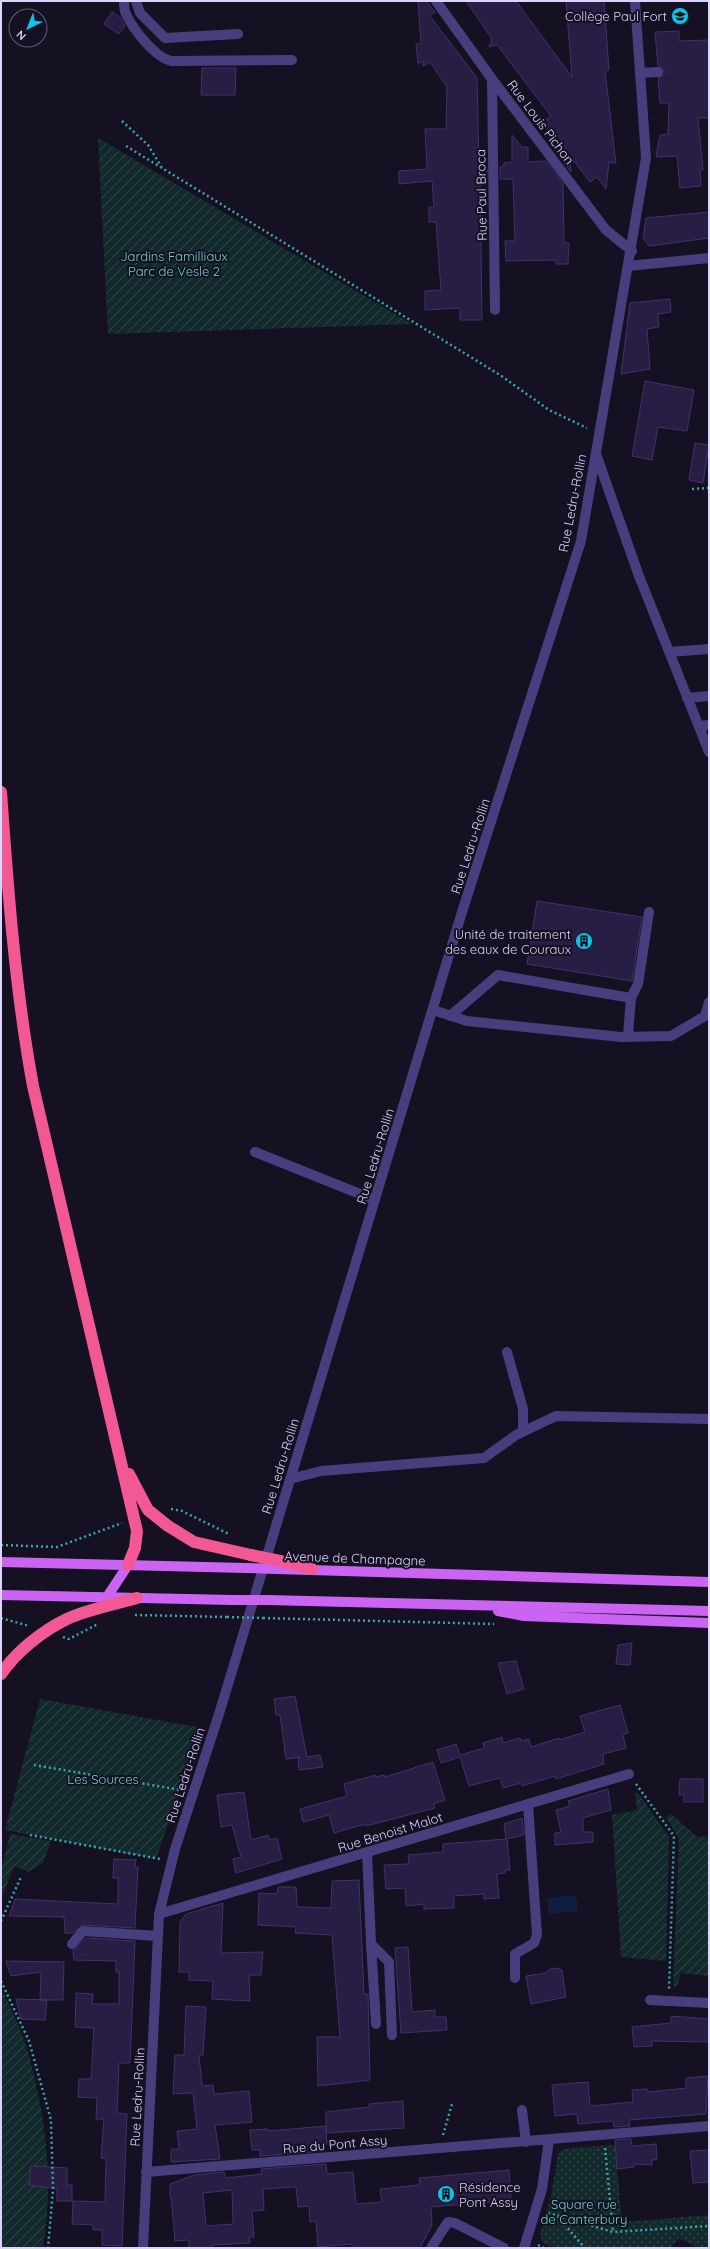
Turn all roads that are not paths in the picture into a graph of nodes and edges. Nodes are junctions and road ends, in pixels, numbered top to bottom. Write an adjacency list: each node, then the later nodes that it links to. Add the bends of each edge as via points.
1 (124, 1): 6 (street, via 125,12 163,59)
2 (136, 1): 5 (street, via 140,13 165,38)
3 (436, 1): 9 (street, Rue Louis Pichon)
4 (635, 1): 8 (street, Rue Ledru-Rollin)
5 (238, 34)
6 (292, 60)
7 (658, 72): 8 (street)
8 (640, 73): 10 (street, Rue Ledru-Rollin, via 646,158)
9 (492, 79): 10 (street, Rue Louis Pichon, via 606,230); 13 (street, Rue Paul Broca)
10 (632, 251): 12 (street, Rue Ledru-Rollin)
11 (709, 258): 12 (street)
12 (628, 266): 14 (street, Rue Ledru-Rollin)
13 (496, 310)
14 (596, 452): 16 (street, via 639,576); 25 (street, Rue Ledru-Rollin, via 581,541)
15 (709, 649): 16 (street)
16 (669, 652): 18 (street)
17 (709, 696): 18 (street)
18 (688, 698): 19 (street)
19 (704, 725): 20 (street)
20 (709, 752)
21 (1, 792): 33 (highway, via 8,894 22,1027 33,1086)
22 (649, 912): 23 (street, via 638,984)
23 (631, 998): 26 (street, via 498,975); 27 (street)
24 (709, 1002): 27 (street, via 705,1016 671,1036)
25 (432, 1010): 26 (street); 29 (street, Rue Ledru-Rollin)
26 (450, 1016): 27 (street, via 467,1021)
27 (628, 1036)
28 (255, 1152): 29 (street)
29 (375, 1200): 34 (street, Rue Ledru-Rollin)
30 (507, 1352): 32 (street, via 522,1409)
31 (709, 1419): 32 (street, via 556,1416)
32 (523, 1432): 34 (street, via 484,1458 321,1472)
33 (121, 1459): 36 (highway, via 137,1532 136,1548); 37 (highway, bridge, via 148,1510 168,1526 194,1542 251,1555)
34 (290, 1479): 50 (street, Rue Ledru-Rollin, via 172,1862)
35 (1, 1562): 36 (main road, Avenue de Champagne)
36 (128, 1565): 37 (main road, Avenue de Champagne, bridge, via 246,1568); 41 (main road)
37 (278, 1565): 38 (highway)
38 (312, 1569): 39 (main road, Avenue de Champagne)
39 (709, 1582)
40 (1, 1595): 41 (main road)
41 (107, 1597): 42 (main road)
42 (137, 1598): 43 (main road, bridge); 46 (highway, via 67,1619 10,1661)
43 (473, 1605): 44 (main road); 45 (main road, via 524,1616)
44 (709, 1611)
45 (709, 1623)
46 (1, 1674)
47 (629, 1774): 48 (street, Rue Benoist Malot)
48 (528, 1804): 49 (street, Rue Benoist Malot); 54 (street, via 537,1935 534,1943 515,1954)
49 (367, 1852): 50 (street, Rue Benoist Malot); 53 (street)
50 (159, 1914): 51 (street, Rue Ledru-Rollin)
51 (158, 1936): 52 (street, via 83,1931); 63 (street, Rue Ledru-Rollin)
52 (72, 1944)
53 (371, 1944): 57 (street); 58 (street, via 389,1962)
54 (515, 1978)
55 (650, 2000): 56 (street)
56 (709, 2004)
57 (376, 2024)
58 (392, 2035)
59 (522, 2110): 62 (street)
60 (709, 2126): 61 (street, Rue du Pont Assy)
61 (549, 2140): 62 (street, Rue du Pont Assy); 67 (street, via 542,2189)
62 (526, 2142): 63 (street, Rue du Pont Assy)
63 (146, 2172): 64 (street, Rue Ledru-Rollin)
64 (143, 2248)
65 (431, 2248): 66 (street, via 448,2222 455,2223)
66 (504, 2248)
67 (524, 2248)

